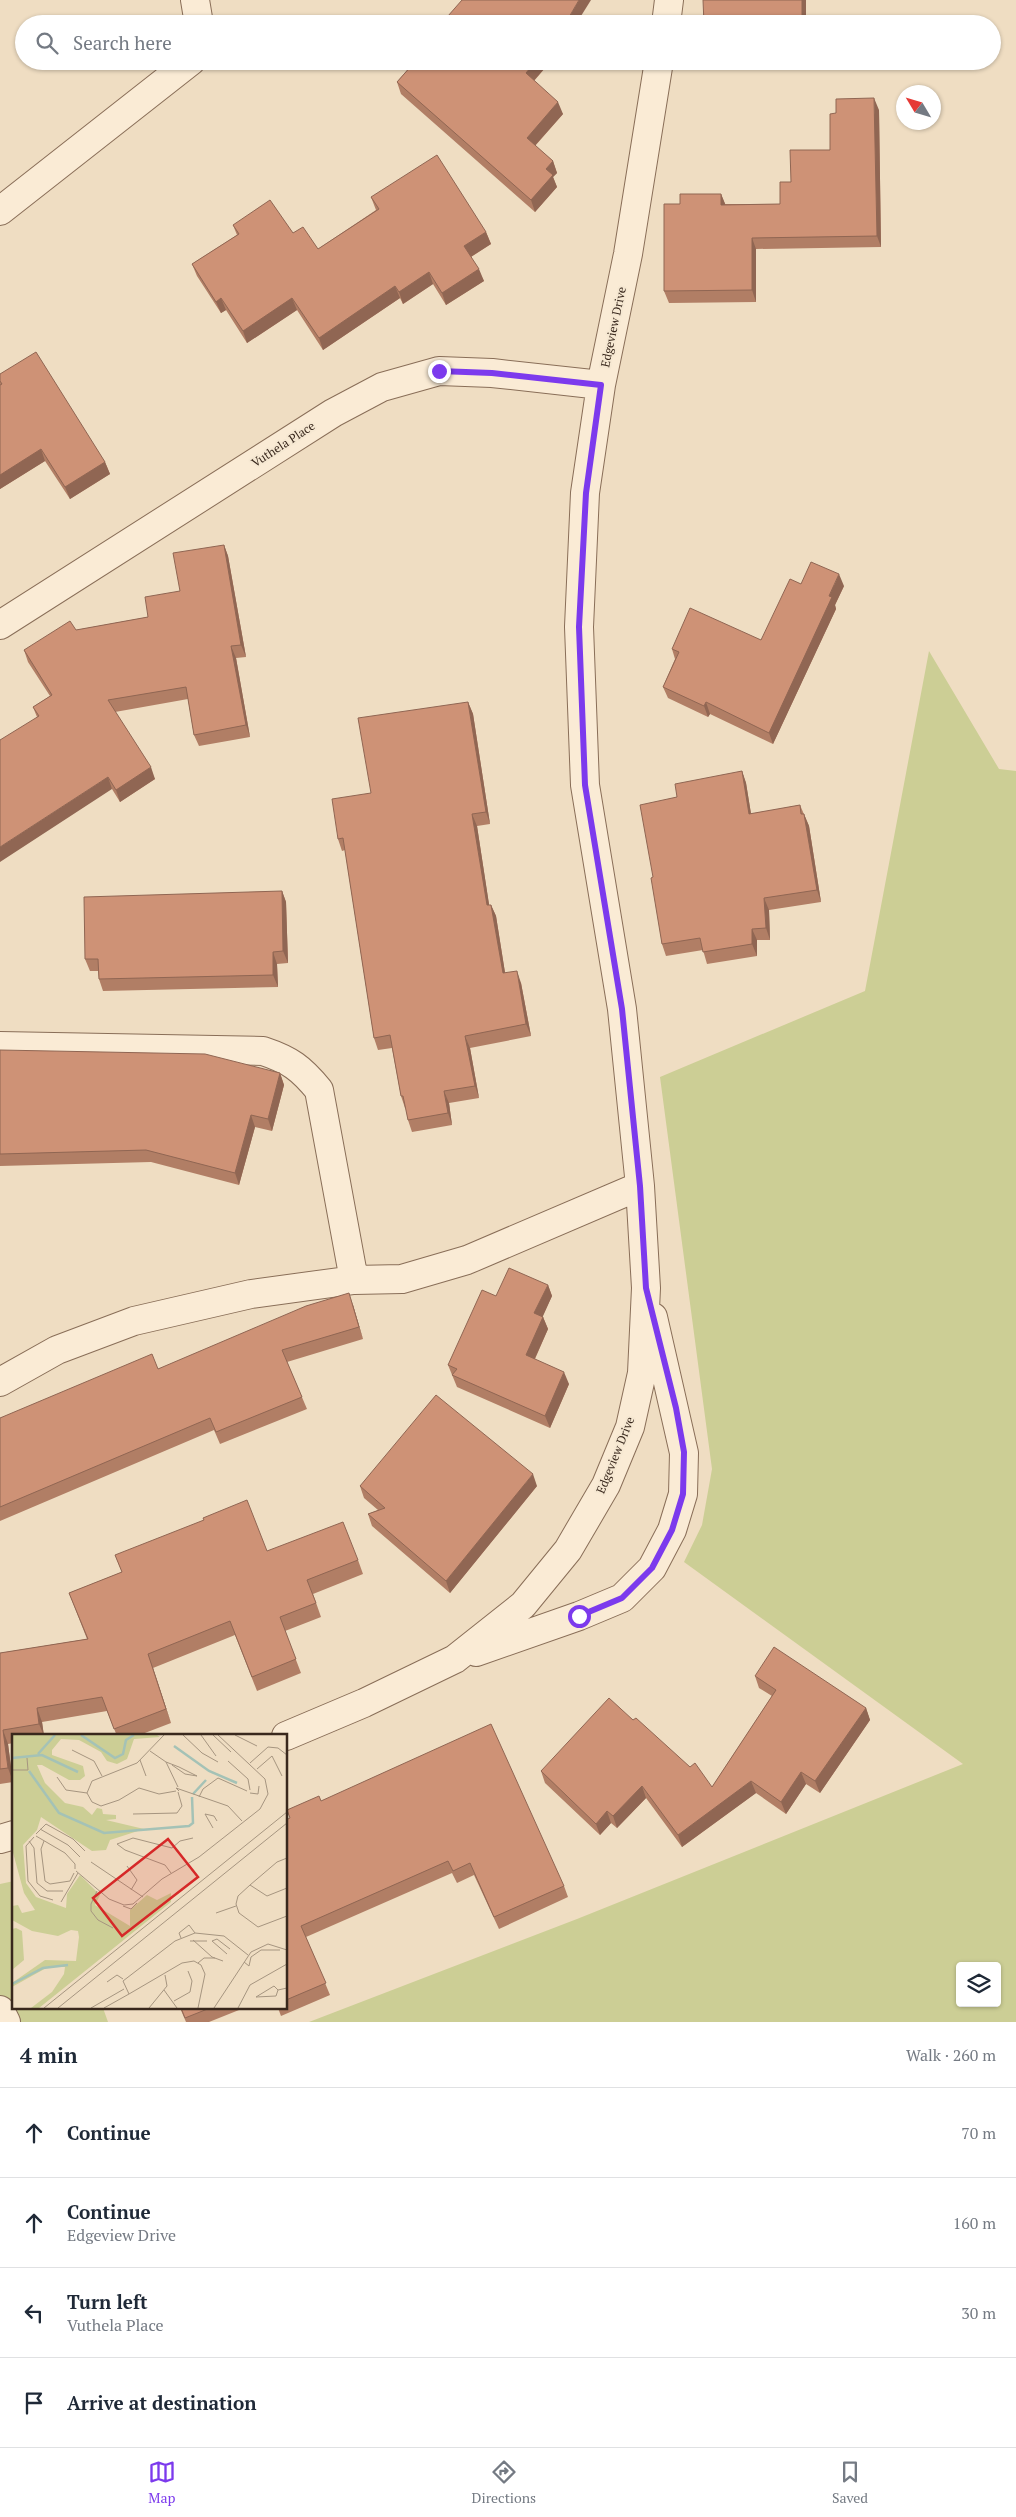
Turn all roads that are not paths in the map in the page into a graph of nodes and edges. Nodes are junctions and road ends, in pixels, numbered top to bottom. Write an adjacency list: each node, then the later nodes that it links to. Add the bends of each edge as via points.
1 (195, 0): 3 (street)
2 (670, 0): 4 (street)
3 (198, 15)
4 (668, 15)
5 (180, 70): 7 (street)
6 (658, 70): 8 (street, Edgeview Drive, via 628,254)
7 (0, 212)
8 (601, 385): 9 (street, Vuthela Place, via 492,373 439,371 382,387 333,412); 11 (street, Edgeview Drive, via 586,493 579,627 585,785 622,1009)
9 (0, 625)
10 (0, 1046): 12 (street, via 263,1051 304,1071 319,1090)
11 (640, 1186): 12 (street, via 466,1260 402,1279); 13 (street, Edgeview Drive)
12 (354, 1280): 14 (street, via 251,1294 134,1321 57,1350)
13 (646, 1288): 15 (street, Edgeview Drive, via 642,1373 630,1427 606,1485 568,1550 523,1605); 15 (street, via 684,1452 683,1494 672,1530 652,1568 622,1598)
14 (0, 1382)
15 (455, 1659): 16 (street, Edgeview Drive)
16 (288, 1735)
17 (0, 2010): 18 (street)
18 (6, 2022)

